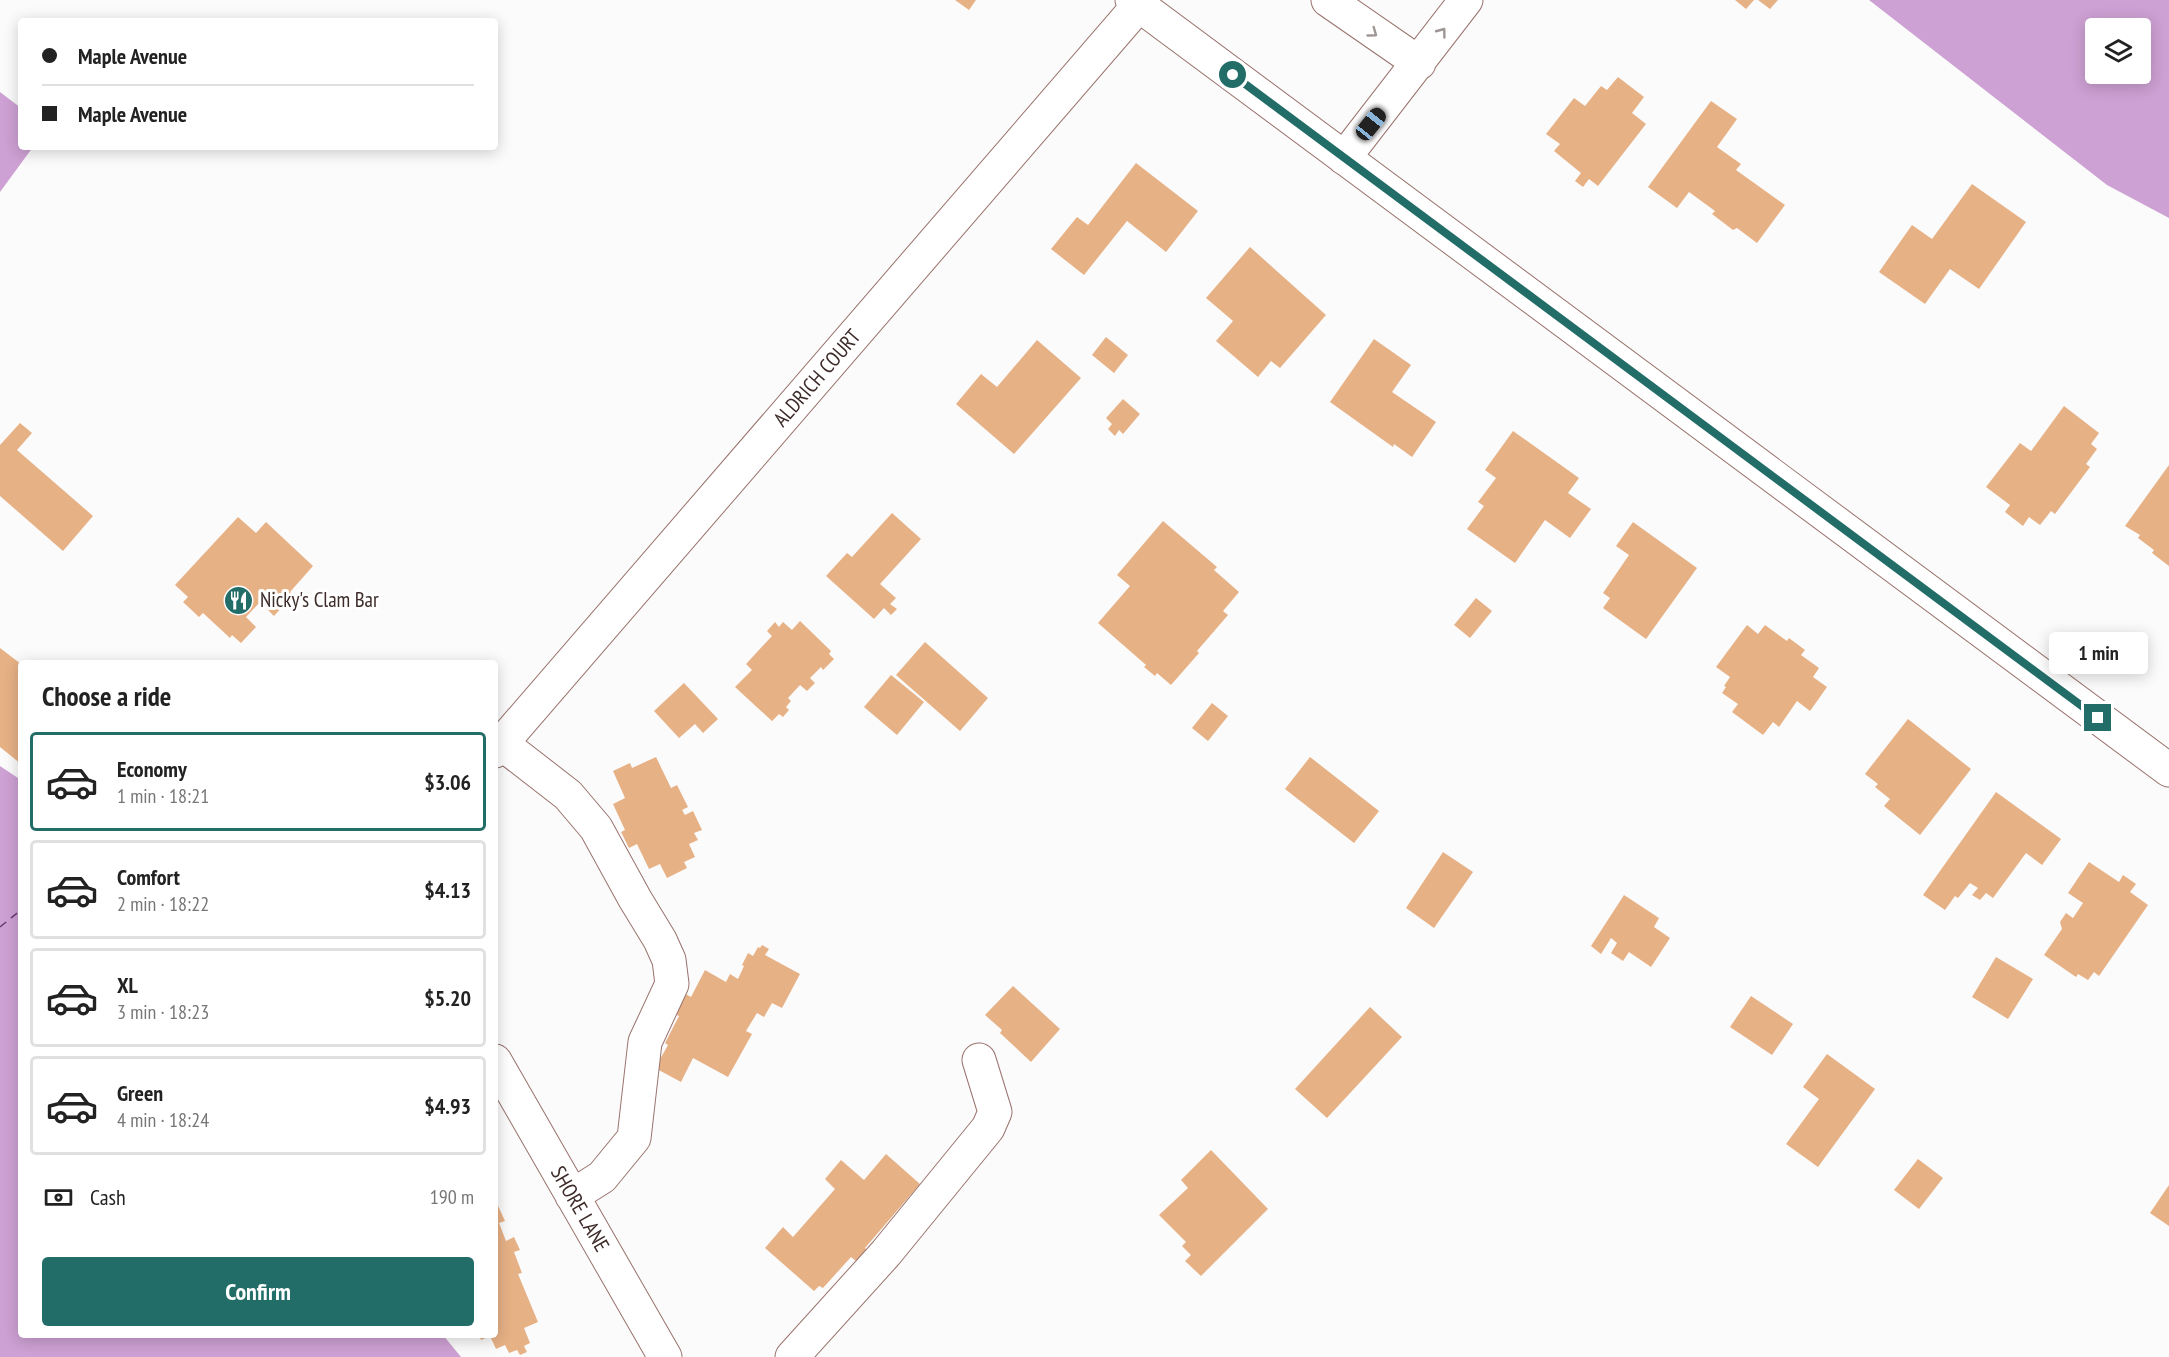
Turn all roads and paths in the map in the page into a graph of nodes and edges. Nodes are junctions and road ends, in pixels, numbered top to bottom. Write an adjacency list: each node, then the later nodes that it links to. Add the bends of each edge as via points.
1 (1328, 0): 4 (street, one-way to 4)
2 (1466, 0): 4 (street, one-way to 2)
3 (1136, 3): 5 (street); 6 (street, ALDRICH COURT)
4 (1419, 63): 5 (street)
5 (1344, 158): 7 (street)
6 (498, 747): 10 (street, via 568,795 596,828 669,960 672,984 645,1042 634,1138 602,1177)
7 (2169, 770)
8 (979, 1060): 12 (street, via 995,1112 988,1128 886,1253)
9 (498, 1066): 10 (street, SHORE LANE)
10 (572, 1196): 11 (street, SHORE LANE)
11 (665, 1357)
12 (792, 1357)

